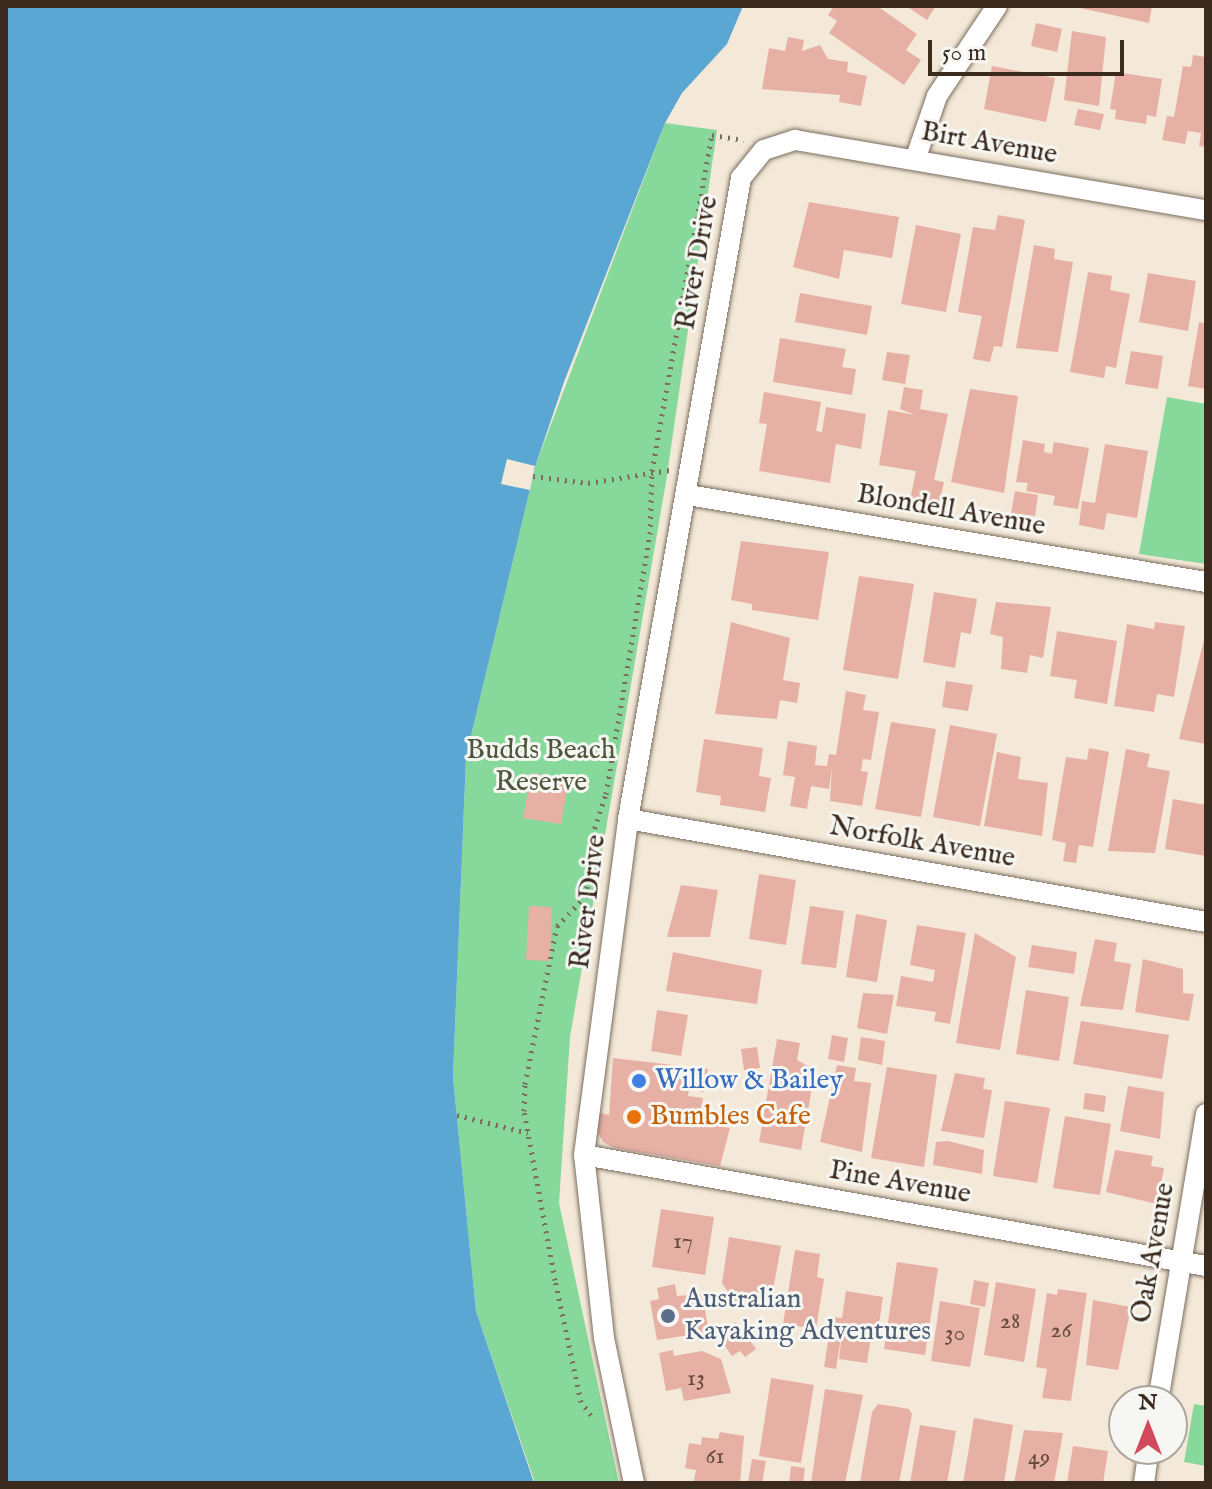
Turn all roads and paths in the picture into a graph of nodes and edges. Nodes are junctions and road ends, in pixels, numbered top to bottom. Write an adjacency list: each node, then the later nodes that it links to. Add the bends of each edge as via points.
1 (997, 6): 3 (street, via 937,96)
2 (764, 150): 3 (street, Birt Avenue, via 795,140); 5 (street, River Drive, via 741,178)
3 (915, 160): 4 (street, Birt Avenue)
4 (1206, 210)
5 (692, 468): 6 (path, via 588,483); 7 (street, River Drive)
6 (533, 476)
7 (688, 495): 8 (street, Blondell Avenue); 9 (street, River Drive)
8 (1206, 582)
9 (628, 819): 10 (street, Norfolk Avenue); 14 (street, River Drive)
10 (1206, 922)
11 (1206, 1114): 15 (street, Oak Avenue)
12 (457, 1115): 13 (path)
13 (528, 1133)
14 (584, 1155): 15 (street, Pine Avenue); 18 (street, River Drive, via 604,1338)
15 (1182, 1262): 16 (street, Pine Avenue); 17 (street, Oak Avenue)
16 (1206, 1266)
17 (1161, 1385)
18 (634, 1483)

